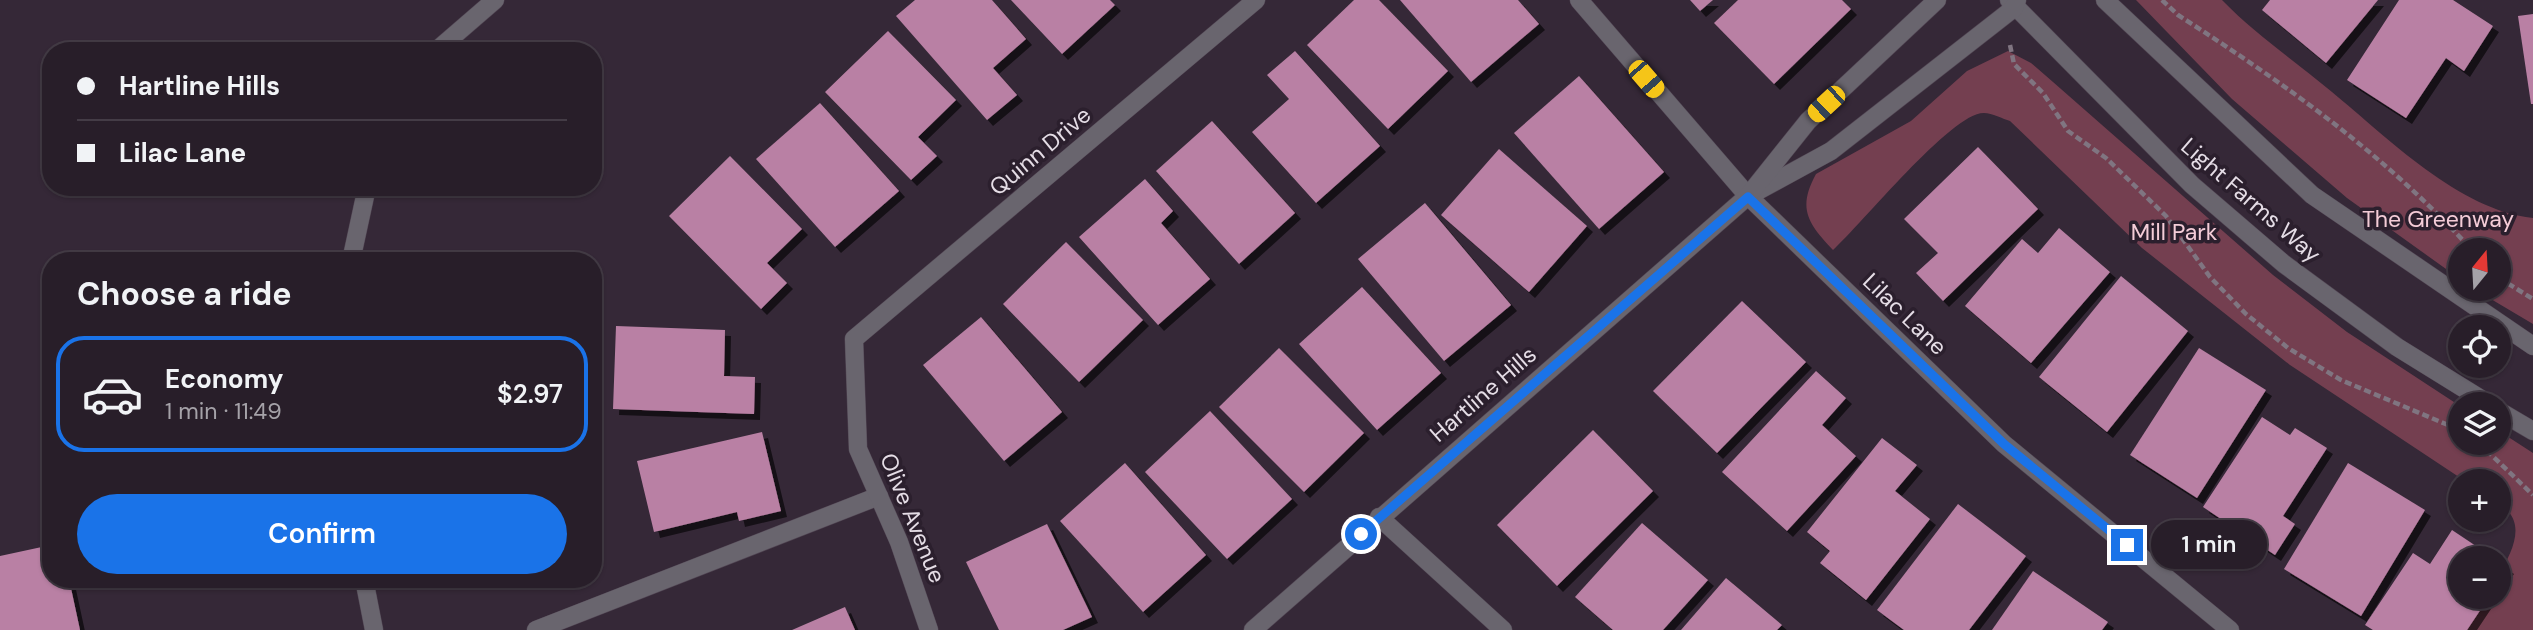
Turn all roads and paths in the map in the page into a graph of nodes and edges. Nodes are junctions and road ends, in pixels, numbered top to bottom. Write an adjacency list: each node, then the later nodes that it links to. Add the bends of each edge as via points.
1 (495, 0): 9 (street)
2 (1256, 0): 16 (street, Quinn Drive)
3 (1578, 0): 11 (street, Lilac Lane)
4 (1937, 0): 11 (street, Hartline Hills, via 1808,121)
5 (2105, 0): 17 (street, Light Farms Way, via 2312,195)
6 (2162, 0): 12 (path, via 2355,137)
7 (2013, 3): 8 (street, Hartline Hills); 18 (street, Light Farms Way, via 2192,185 2284,264 2397,347)
8 (1991, 26): 11 (street, Hartline Hills, via 1831,151); 20 (path, via 2010,45 2014,64 2043,93 2068,131 2106,158 2166,216 2210,277 2246,314 2288,348 2341,380)
9 (446, 42)
10 (365, 196): 13 (street)
11 (1748, 197): 25 (street, Hartline Hills); 32 (street, Lilac Lane, via 2004,444)
12 (2461, 238)
13 (353, 252)
14 (2511, 285): 15 (path)
15 (2533, 299)
16 (854, 339): 24 (street, Olive Avenue, via 858,449)
17 (2533, 346)
18 (2470, 392)
19 (2511, 418): 21 (street)
20 (2448, 425)
21 (2533, 431)
22 (2491, 455): 23 (path)
23 (2533, 495)
24 (879, 496): 28 (street); 29 (street, Olive Avenue, via 900,542)
25 (1379, 517): 30 (street, Hartline Hills); 31 (street)
26 (366, 588): 27 (street)
27 (374, 630)
28 (536, 630)
29 (929, 630)
30 (1253, 630)
31 (1503, 630)
32 (2230, 630)

